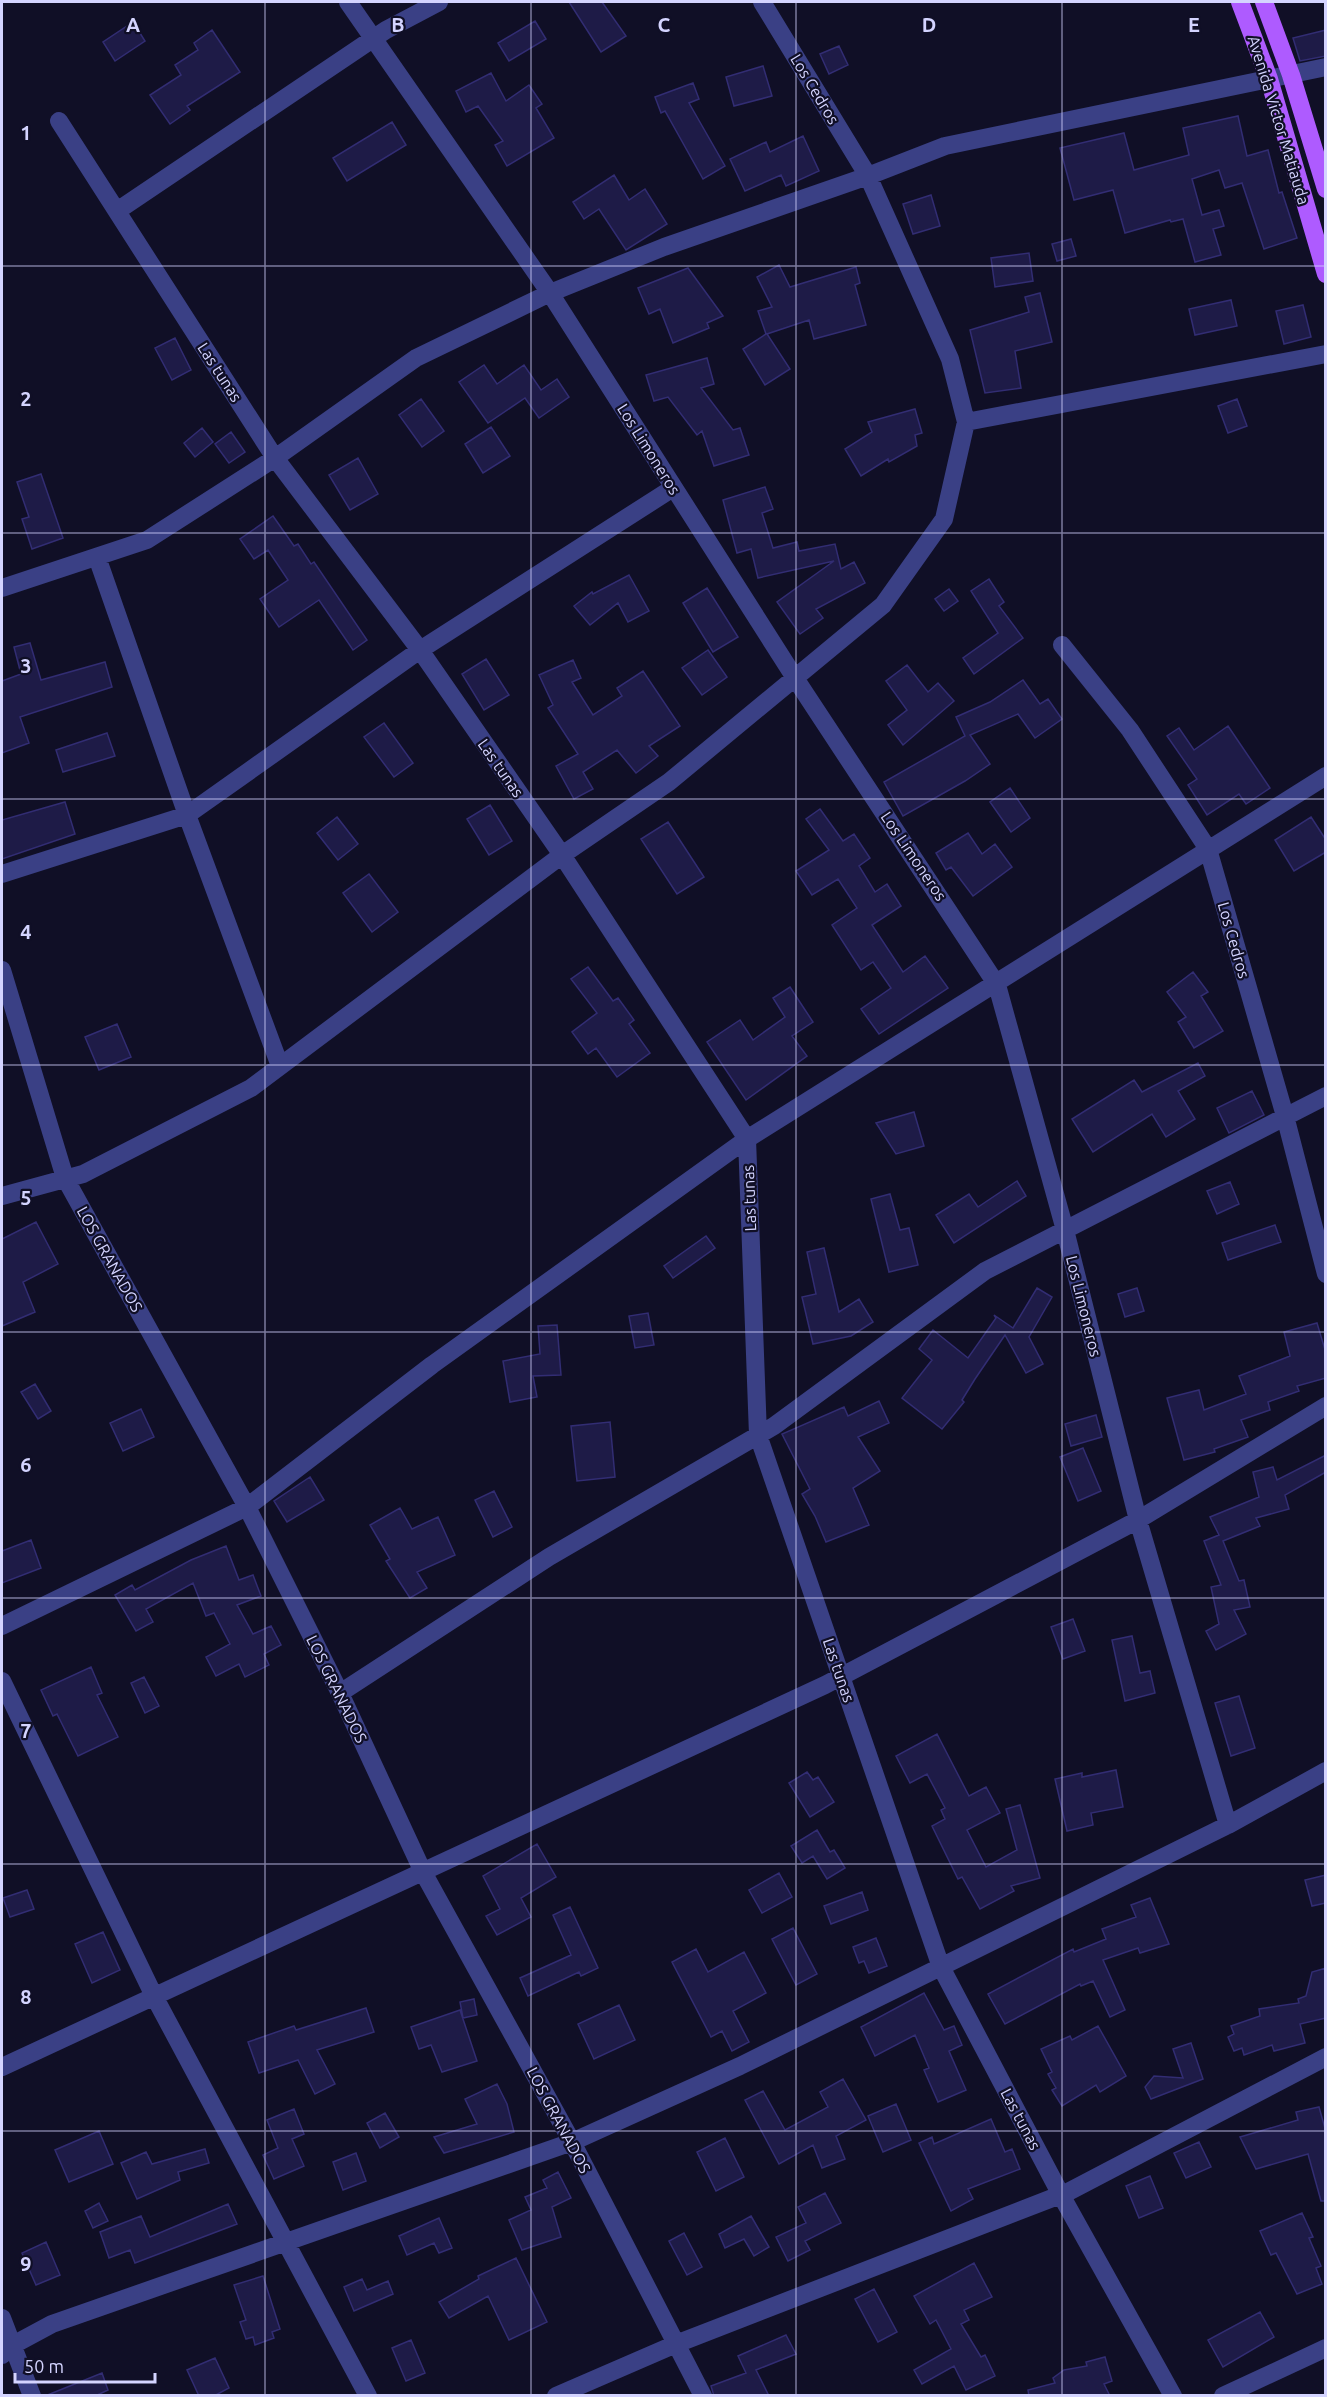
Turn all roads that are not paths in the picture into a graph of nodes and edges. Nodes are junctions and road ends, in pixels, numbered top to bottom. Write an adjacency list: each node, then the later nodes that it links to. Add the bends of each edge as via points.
1 (348, 2): 6 (street, Los Limoneros)
2 (439, 2): 6 (street)
3 (762, 2): 11 (street, Los Cedros)
4 (1240, 2): 9 (main road, Avenida Victor Matiauda)
5 (1264, 2): 8 (main road, Avenida Victor Matiauda)
6 (373, 39): 13 (street); 15 (street, Los Limoneros)
7 (1326, 67): 8 (street)
8 (1292, 75): 9 (street); 12 (main road, Avenida Victor Matiauda)
9 (1269, 79): 11 (street, via 945,147); 14 (main road, Avenida Victor Matiauda)
10 (59, 121): 13 (street, Las tunas)
11 (868, 176): 15 (street, via 663,247); 17 (street, Los Cedros, via 951,359)
12 (1326, 189)
13 (117, 211): 18 (street, Las tunas)
14 (1326, 274)
15 (550, 293): 18 (street, via 416,358); 19 (street, Los Limoneros)
16 (1326, 354): 17 (street)
17 (966, 422): 24 (street, via 944,519 883,604)
18 (274, 458): 20 (street, via 147,540); 23 (street, Las tunas)
19 (673, 488): 23 (street); 24 (street, Los Limoneros)
20 (97, 557): 21 (street); 26 (street)
21 (2, 588)
22 (1062, 645): 27 (street, Los Cedros, via 1130,730)
23 (420, 650): 26 (street); 28 (street, Las tunas)
24 (795, 678): 28 (street, via 669,782); 31 (street, Los Limoneros)
25 (1326, 776): 27 (street)
26 (187, 815): 29 (street); 32 (street)
27 (1208, 849): 31 (street); 34 (street, Los Cedros)
28 (562, 855): 32 (street); 35 (street, Las tunas)
29 (2, 874)
30 (2, 970): 36 (street, LOS GRANADOS)
31 (997, 985): 35 (street); 38 (street, Los Limoneros)
32 (280, 1066): 36 (street, via 251,1088 83,1174)
33 (1326, 1096): 34 (street)
34 (1284, 1116): 38 (street); 39 (street, Los Cedros)
35 (747, 1139): 41 (street, Las tunas); 42 (street, via 432,1365)
36 (65, 1178): 37 (street); 42 (street, LOS GRANADOS)
37 (2, 1196)
38 (1065, 1230): 41 (street, via 985,1271); 43 (street, Los Limoneros)
39 (1326, 1274)
40 (1326, 1406): 43 (street)
41 (758, 1435): 45 (street, Las tunas); 47 (street, via 549,1557)
42 (248, 1507): 44 (street); 47 (street, LOS GRANADOS)
43 (1138, 1520): 45 (street); 49 (street, Los Limoneros)
44 (2, 1626)
45 (842, 1676): 50 (street); 51 (street, Las tunas)
46 (2, 1681): 52 (street)
47 (340, 1693): 50 (street, LOS GRANADOS)
48 (1326, 1771): 49 (street)
49 (1228, 1825): 51 (street)
50 (423, 1872): 52 (street); 55 (street, LOS GRANADOS)
51 (941, 1967): 55 (street, via 740,2066); 56 (street, Las tunas)
52 (154, 1996): 54 (street); 57 (street)
53 (1326, 2057): 56 (street)
54 (2, 2067)
55 (572, 2142): 57 (street); 59 (street, LOS GRANADOS)
56 (1061, 2194): 59 (street); 66 (street, Las tunas)
57 (286, 2240): 61 (street, via 52,2324); 63 (street)
58 (2, 2318): 61 (street)
59 (676, 2344): 64 (street); 65 (street, LOS GRANADOS)
60 (1326, 2348): 67 (street)
61 (7, 2350): 62 (street)
62 (32, 2396)
63 (368, 2396)
64 (556, 2396)
65 (703, 2396)
66 (1173, 2396)
67 (1223, 2396)

